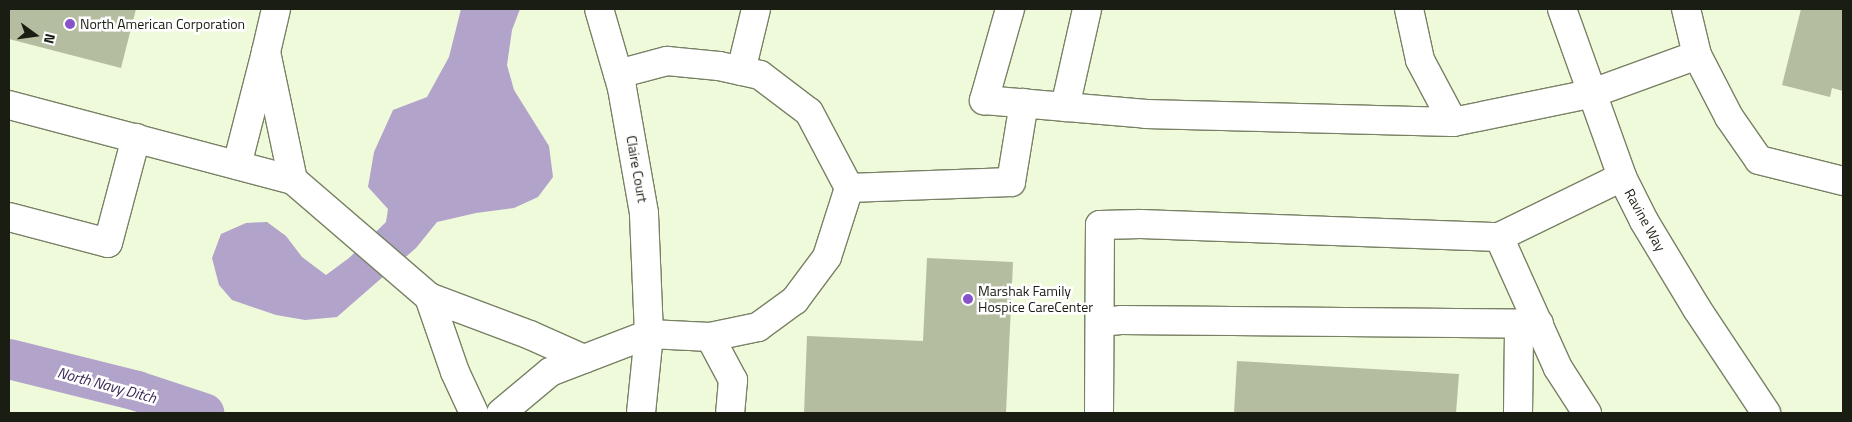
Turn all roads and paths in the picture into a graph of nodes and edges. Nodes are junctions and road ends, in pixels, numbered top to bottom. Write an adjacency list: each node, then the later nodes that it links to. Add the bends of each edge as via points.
1 (276, 9): 9 (street)
2 (599, 9): 12 (street, Claire Court)
3 (756, 9): 11 (street)
4 (1010, 9): 14 (street, via 984,100)
5 (1087, 9): 16 (street)
6 (1409, 9): 17 (street, via 1420,60)
7 (1562, 9): 13 (street, Ravine Way)
8 (1686, 9): 10 (street)
9 (266, 52): 19 (street); 21 (street)
10 (1697, 56): 13 (street); 22 (street, via 1729,117 1759,160)
11 (741, 71): 12 (street, via 667,61); 23 (street, via 760,75 808,112)
12 (618, 74): 29 (street, Claire Court, via 644,213)
13 (1590, 94): 17 (street); 20 (street, Ravine Way)
14 (1024, 104): 16 (street); 23 (street, via 1011,182)
15 (9, 105): 18 (street)
16 (1065, 107): 17 (street, via 1146,114)
17 (1453, 122)
18 (136, 138): 19 (street); 24 (street, via 108,244)
19 (237, 165): 21 (street)
20 (1622, 177): 25 (street); 39 (street, Ravine Way, via 1692,301)
21 (293, 180): 26 (street)
22 (1843, 181)
23 (849, 188): 30 (street, via 828,257 795,300 758,326)
24 (9, 217)
25 (1498, 237): 27 (street, via 1100,224); 28 (street)
26 (429, 298): 31 (street, via 530,335); 32 (street, via 455,372)
27 (1100, 322): 28 (street); 36 (street)
28 (1529, 324): 37 (street); 38 (street)
29 (648, 334): 30 (street); 31 (street); 34 (street, Claire Court)
30 (710, 337): 35 (street, via 733,380)
31 (584, 359): 33 (street, via 550,372)
32 (474, 413)
33 (501, 413)
34 (641, 413)
35 (730, 413)
36 (1099, 413)
37 (1518, 413)
38 (1586, 413)
39 (1766, 413)

